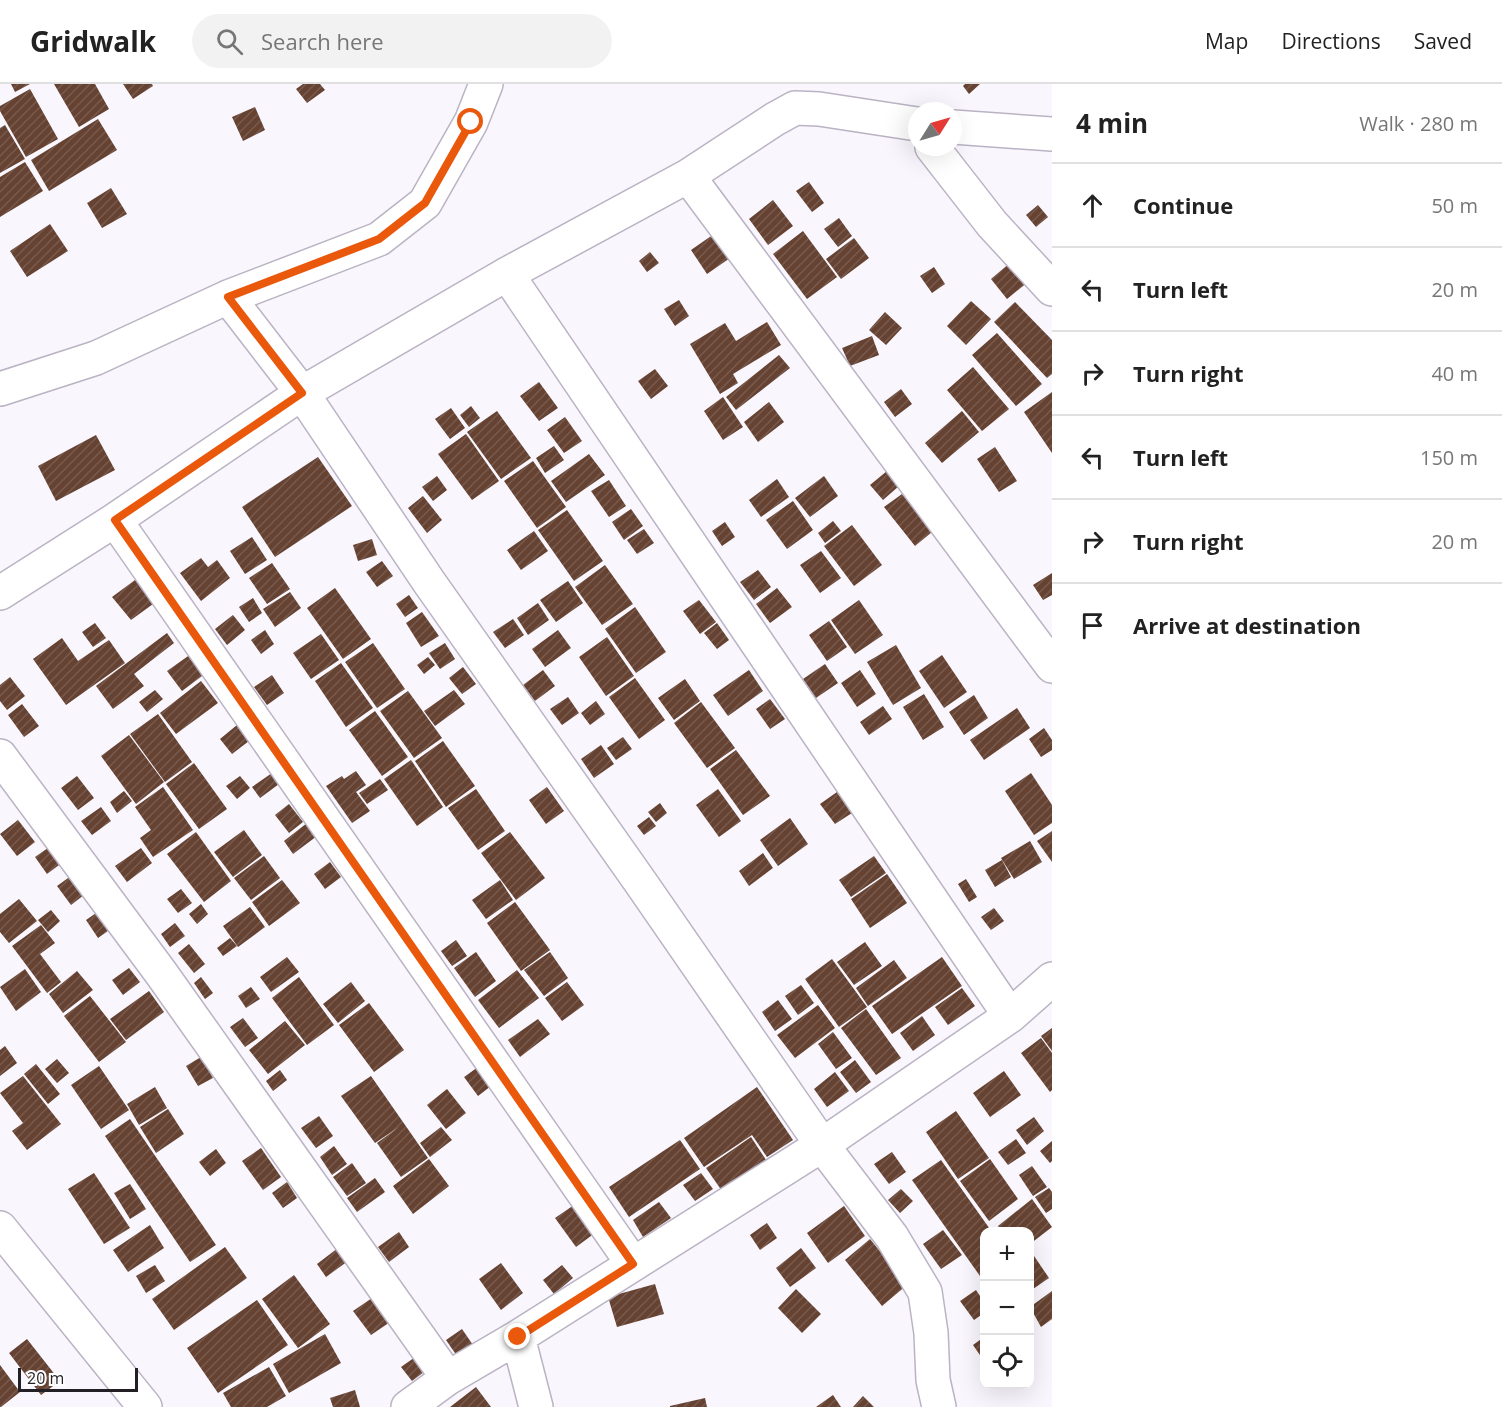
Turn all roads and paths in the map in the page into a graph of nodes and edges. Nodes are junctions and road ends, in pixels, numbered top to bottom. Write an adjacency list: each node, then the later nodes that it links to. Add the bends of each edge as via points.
1 (486, 84): 9 (street, via 471,122 425,203 379,239)
2 (908, 128): 6 (street, via 819,109 795,108)
3 (962, 128): 4 (street)
4 (1052, 134)
5 (940, 156): 8 (street, via 992,224)
6 (688, 176): 7 (street); 14 (street)
7 (507, 274): 11 (street); 17 (street)
8 (1052, 288)
9 (228, 297): 10 (street, via 96,358); 11 (street)
10 (0, 388)
11 (302, 393): 12 (street); 18 (street, via 429,582)
12 (115, 520): 13 (street); 20 (street)
13 (0, 593)
14 (1052, 666)
15 (0, 756): 22 (street, via 161,974)
16 (1052, 980): 17 (street)
17 (1010, 1016): 18 (street)
18 (822, 1145): 20 (street); 26 (street, via 892,1238 925,1292)
19 (0, 1228): 23 (street)
20 (633, 1264): 21 (street)
21 (518, 1337): 22 (street); 25 (street)
22 (448, 1378): 24 (street)
23 (145, 1407)
24 (408, 1407)
25 (536, 1407)
26 (939, 1407)

